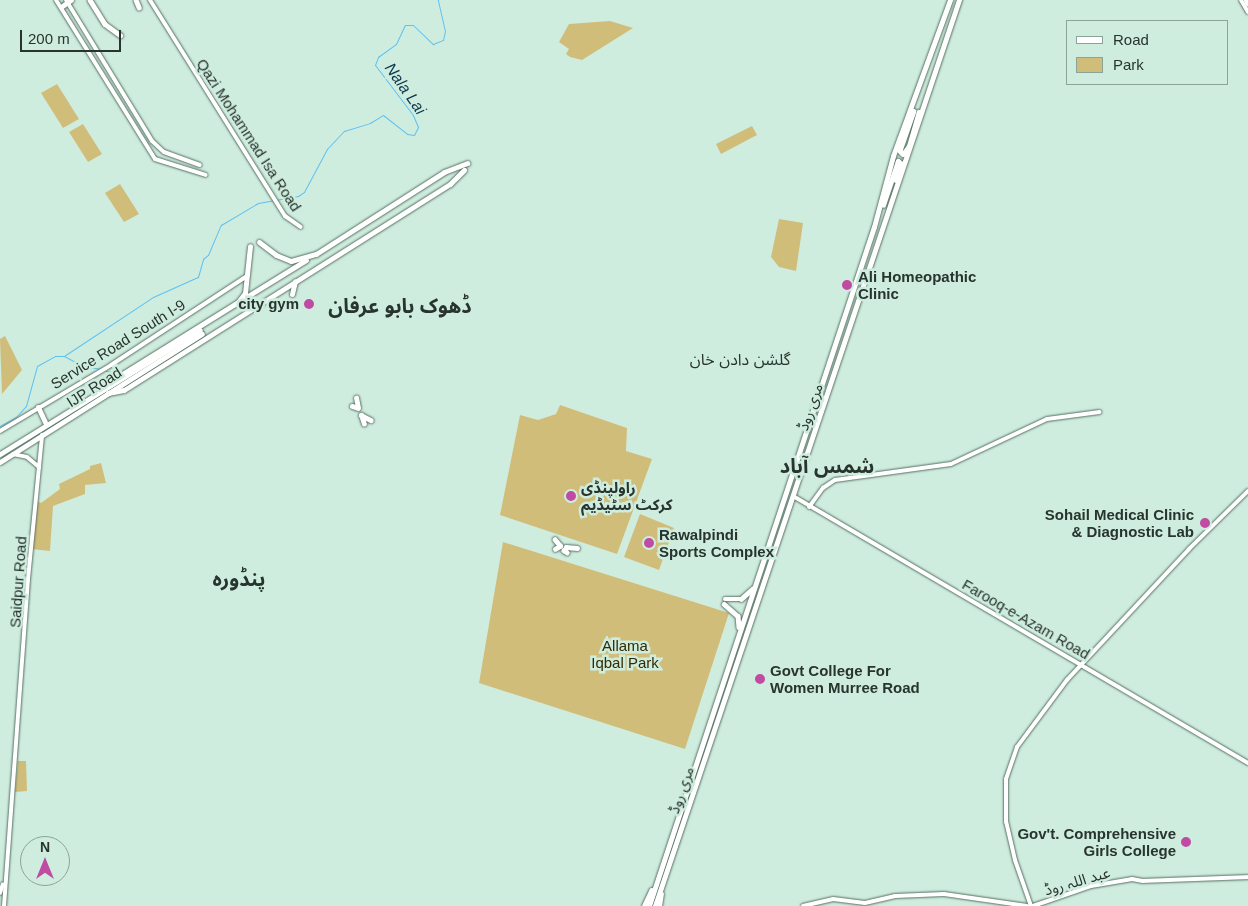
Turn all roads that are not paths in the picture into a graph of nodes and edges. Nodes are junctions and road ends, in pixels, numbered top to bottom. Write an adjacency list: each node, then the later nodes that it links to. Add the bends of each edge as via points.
1 (56, 0): 11 (street)
2 (90, 0): 14 (main road, via 105,24)
3 (136, 0): 12 (main road)
4 (150, 0): 25 (street, Qazi Mohammad Isa Road, via 278,206 290,222)
5 (950, 0): 18 (main road, مری روڈ)
6 (959, 0): 17 (main road, مری روڈ)
7 (1241, 0): 13 (street)
8 (1246, 0): 10 (highway)
9 (68, 1): 11 (main road); 15 (street)
10 (1248, 4)
11 (61, 7): 16 (street)
12 (139, 7)
13 (1248, 12)
14 (120, 35)
15 (103, 60): 16 (street); 19 (street)
16 (96, 64): 20 (street, via 155,159)
17 (935, 71): 18 (main road, via 903,154 900,151); 27 (main road, مری روڈ)
18 (920, 88): 26 (main road, مری روڈ, via 893,156)
19 (160, 150): 20 (street); 22 (street)
20 (162, 161): 24 (street)
21 (466, 163): 30 (highway, via 444,172)
22 (200, 165)
23 (464, 170): 32 (highway, via 450,184)
24 (206, 175)
25 (301, 227)
26 (874, 227): 27 (main road, via 896,163 901,161); 57 (main road, مری روڈ)
27 (882, 230): 51 (main road, مری روڈ)
28 (259, 242): 30 (highway, via 291,261)
29 (250, 246): 31 (highway)
30 (316, 254): 34 (highway)
31 (248, 276): 34 (highway, via 245,293); 39 (street, Service Road South I-9, via 93,376)
32 (296, 281): 33 (highway); 36 (highway, via 124,390)
33 (292, 294)
34 (238, 302): 35 (highway)
35 (109, 384): 36 (highway, IJP Road, via 201,332); 42 (highway, IJP Road)
36 (108, 393): 45 (highway, IJP Road)
37 (356, 398): 38 (main road, via 358,408)
38 (352, 406)
39 (38, 407): 42 (highway); 44 (street, Service Road South I-9)
40 (1100, 412): 52 (street, via 1047,420 951,464 835,480 823,488)
41 (371, 420): 43 (main road, via 361,415)
42 (46, 424): 46 (highway, IJP Road)
43 (364, 424)
44 (0, 431)
45 (42, 434): 47 (highway, IJP Road); 49 (street, Saidpur Road)
46 (0, 454)
47 (12, 454): 48 (highway, IJP Road); 49 (street, via 27,456)
48 (0, 462)
49 (39, 467): 62 (street, Saidpur Road)
50 (1248, 491): 59 (street, via 1205,531)
51 (793, 496): 52 (street, Farooq-e-Azam Road); 68 (main road, مری روڈ)
52 (809, 507): 59 (street, Farooq-e-Azam Road)
53 (555, 540): 55 (main road, via 560,546)
54 (577, 548): 56 (main road, via 564,548)
55 (555, 550)
56 (567, 553)
57 (754, 585): 58 (main road, مری روڈ); 58 (main road, via 741,599 724,602 738,616)
58 (739, 631): 63 (main road, مری روڈ)
59 (1082, 664): 60 (street, Farooq-e-Azam Road); 71 (street, via 1017,747 1006,779 1006,822 1014,860)
60 (1248, 763)
61 (1248, 878): 71 (street, عبد اللہ روڈ, via 1132,879 1091,886)
62 (3, 882): 64 (street, Saidpur Road); 65 (street, Saidpur Road)
63 (653, 888): 66 (main road); 67 (main road, مری روڈ)
64 (0, 893)
65 (4, 906)
66 (644, 906)
67 (649, 906)
68 (657, 906)
69 (803, 906): 70 (street, via 833,899 865,903 895,896 944,894)
70 (1027, 906)
71 (1032, 906)

